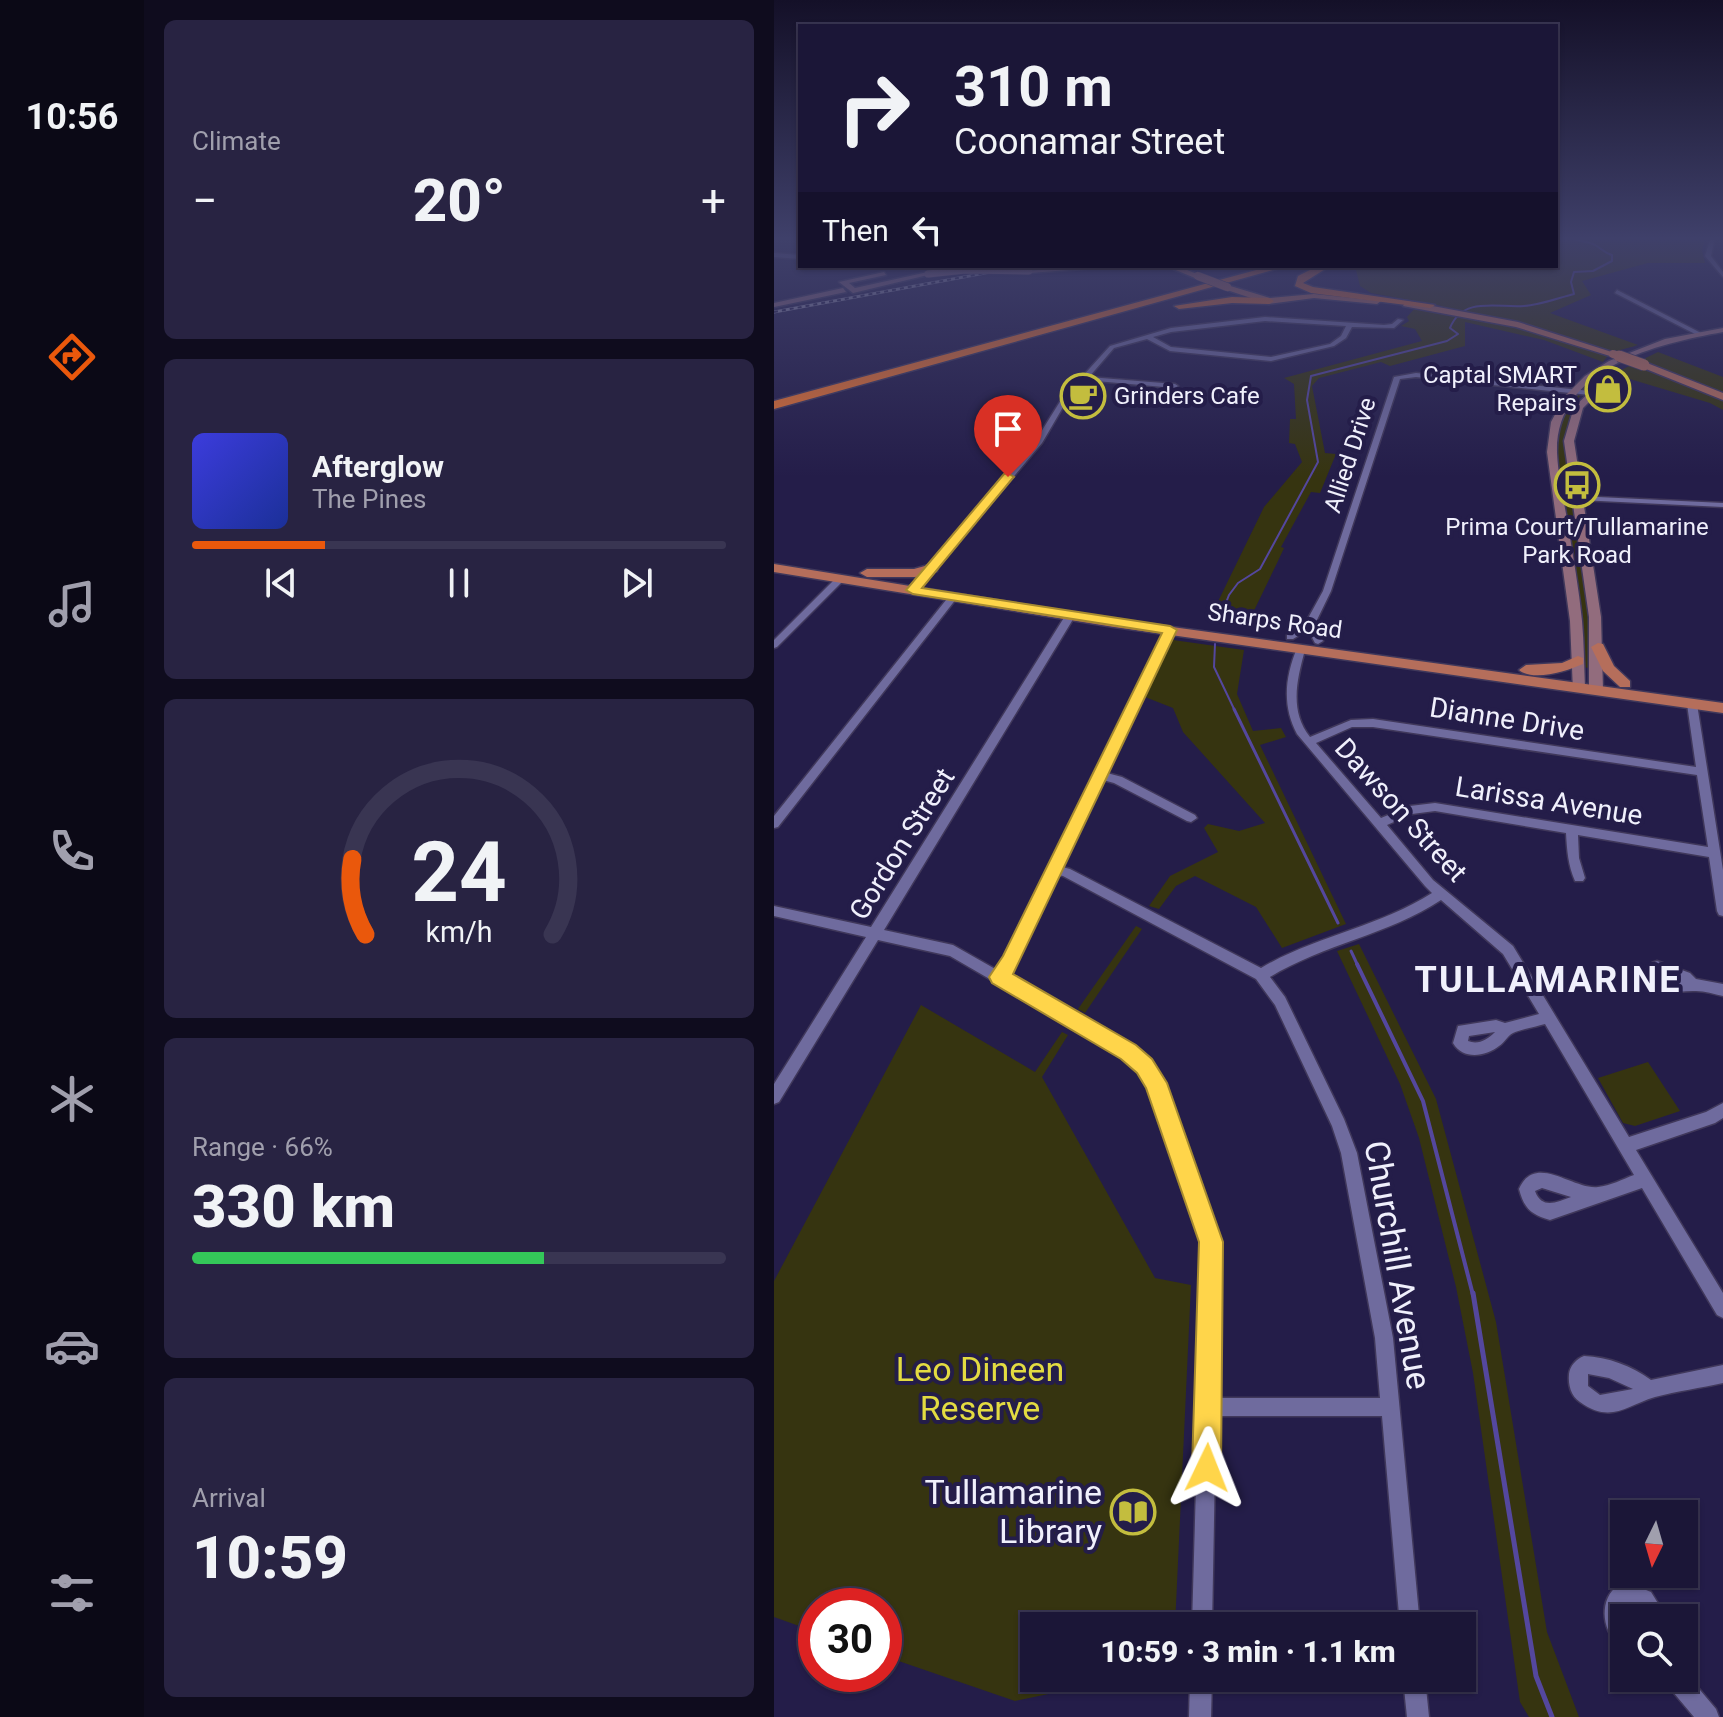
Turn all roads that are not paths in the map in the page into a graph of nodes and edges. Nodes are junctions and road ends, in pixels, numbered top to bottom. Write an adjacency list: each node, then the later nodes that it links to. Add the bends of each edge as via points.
1 (1071, 317): 12 (highway)
2 (1076, 317): 12 (highway)
3 (1095, 317): 13 (highway)
4 (1118, 317): 13 (highway)
5 (1488, 317): 18 (main road, bridge, via 1616,353)
6 (1666, 317): 10 (street)
7 (1400, 320): 8 (street, via 1384,327)
8 (1350, 324): 11 (street, via 1265,319); 11 (street, via 1332,345 1271,359 1178,351)
9 (1723, 333): 10 (street); 17 (street, via 1642,358)
10 (1699, 334): 16 (street, via 1619,359)
11 (1147, 336): 14 (street, via 1112,347)
12 (901, 365): 19 (highway)
13 (876, 377): 19 (highway)
14 (1083, 378): 15 (street); 24 (street, via 1039,441)
15 (1175, 386)
16 (1576, 390): 17 (street); 20 (street, via 1560,412 1553,436); 34 (street, Allied Drive, via 1412,374 1397,377 1327,591)
17 (1590, 393): 21 (street, via 1569,435)
18 (1723, 394)
19 (774, 402)
20 (1559, 497): 21 (street); 42 (street)
21 (1575, 497): 22 (street); 40 (street)
22 (1723, 505)
23 (774, 560): 26 (main road, Sharps Road)
24 (936, 562): 27 (main road, via 901,574); 29 (street); 30 (main road, via 935,575)
25 (774, 568): 26 (main road, Sharps Road)
26 (814, 570): 27 (main road, Sharps Road); 28 (main road, Sharps Road); 31 (street, via 823,581)
27 (857, 572): 29 (main road, Sharps Road)
28 (840, 579): 29 (main road, Sharps Road); 31 (street)
29 (916, 586): 30 (main road, Sharps Road)
30 (948, 591): 32 (main road, Sharps Road); 33 (main road, Sharps Road); 54 (street)
31 (811, 606): 39 (street)
32 (1070, 616): 33 (main road, Sharps Road); 63 (street, Gordon Street)
33 (1116, 618): 35 (main road, Sharps Road); 36 (main road, Sharps Road)
34 (1310, 624): 37 (street); 38 (street)
35 (1170, 630): 41 (main road, Sharps Road); 52 (street)
36 (1272, 635): 37 (main road, Sharps Road); 41 (main road)
37 (1290, 637): 38 (main road, Sharps Road)
38 (1318, 641): 43 (main road, Sharps Road)
39 (774, 645)
40 (1598, 647): 45 (main road, via 1608,668); 46 (street)
41 (1300, 650): 44 (main road, Sharps Road); 50 (street, Dawson Street, via 1289,693 1293,715)
42 (1578, 661): 43 (main road); 44 (street)
43 (1526, 670): 44 (main road, Sharps Road)
44 (1578, 683): 46 (main road, Sharps Road)
45 (1625, 684): 46 (main road, Sharps Road); 47 (main road, Sharps Road)
46 (1596, 685): 48 (main road, Sharps Road)
47 (1723, 696)
48 (1692, 704): 49 (main road, Sharps Road); 51 (street)
49 (1723, 708)
50 (1308, 742): 51 (street, Dianne Drive, via 1351,724 1373,723); 55 (street, Dawson Street)
51 (1703, 772): 57 (street)
52 (1100, 775): 53 (street); 58 (street)
53 (1191, 818)
54 (774, 824)
55 (1379, 824): 56 (street, Larissa Avenue, via 1410,810 1435,807); 60 (street, Dawson Street)
56 (1572, 829): 57 (street, Larissa Avenue); 59 (street)
57 (1714, 853): 62 (street)
58 (1055, 870): 64 (street, Churchill Avenue); 65 (street)
59 (1579, 878)
60 (1441, 894): 64 (street, via 1413,913 1288,957); 68 (street, Dawson Street, via 1508,950)
61 (774, 911): 63 (street)
62 (1723, 911)
63 (875, 933): 65 (street, via 953,951); 70 (street, Gordon Street)
64 (1261, 975): 79 (street, Churchill Avenue, via 1280,1001 1344,1136 1383,1329)
65 (1000, 977): 78 (street, via 1129,1052 1156,1083 1211,1242)
66 (1692, 984): 67 (street)
67 (1723, 990)
68 (1549, 1017): 69 (street); 72 (street, Dawson Street)
69 (1505, 1029)
70 (774, 1097)
71 (1723, 1110): 72 (street)
72 (1625, 1146): 73 (street, Dawson Street)
73 (1645, 1179): 74 (street); 75 (street, Dawson Street)
74 (1593, 1195)
75 (1720, 1299)
76 (1723, 1374): 77 (street)
77 (1648, 1390)
78 (1209, 1407): 79 (street); 82 (street)
79 (1391, 1407): 83 (street, Churchill Avenue)
80 (1615, 1604): 81 (street, via 1630,1592)
81 (1647, 1604)
82 (1202, 1612)
83 (1409, 1612)
84 (1201, 1692): 87 (street)
85 (1415, 1692): 88 (street)
86 (1685, 1692): 89 (street)
87 (1200, 1717)
88 (1418, 1717)
89 (1708, 1717)

